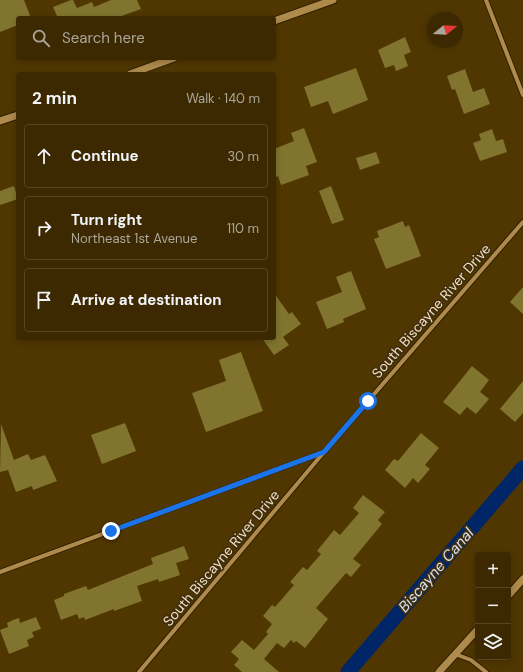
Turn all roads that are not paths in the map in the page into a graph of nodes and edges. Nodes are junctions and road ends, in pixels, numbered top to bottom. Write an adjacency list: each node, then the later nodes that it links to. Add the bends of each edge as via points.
1 (333, 0): 3 (street)
2 (486, 0): 6 (street)
3 (276, 21)
4 (168, 60): 5 (street)
5 (136, 72)
6 (523, 95)
7 (16, 116): 8 (street)
8 (0, 122)
9 (523, 222): 10 (street, South Biscayne River Drive)
10 (324, 452): 11 (street); 16 (street, South Biscayne River Drive)
11 (0, 572)
12 (523, 579): 13 (street)
13 (511, 593)
14 (475, 632): 15 (street)
15 (455, 654): 17 (street); 18 (street, via 471,660)
16 (140, 672)
17 (439, 672)
18 (486, 672)

